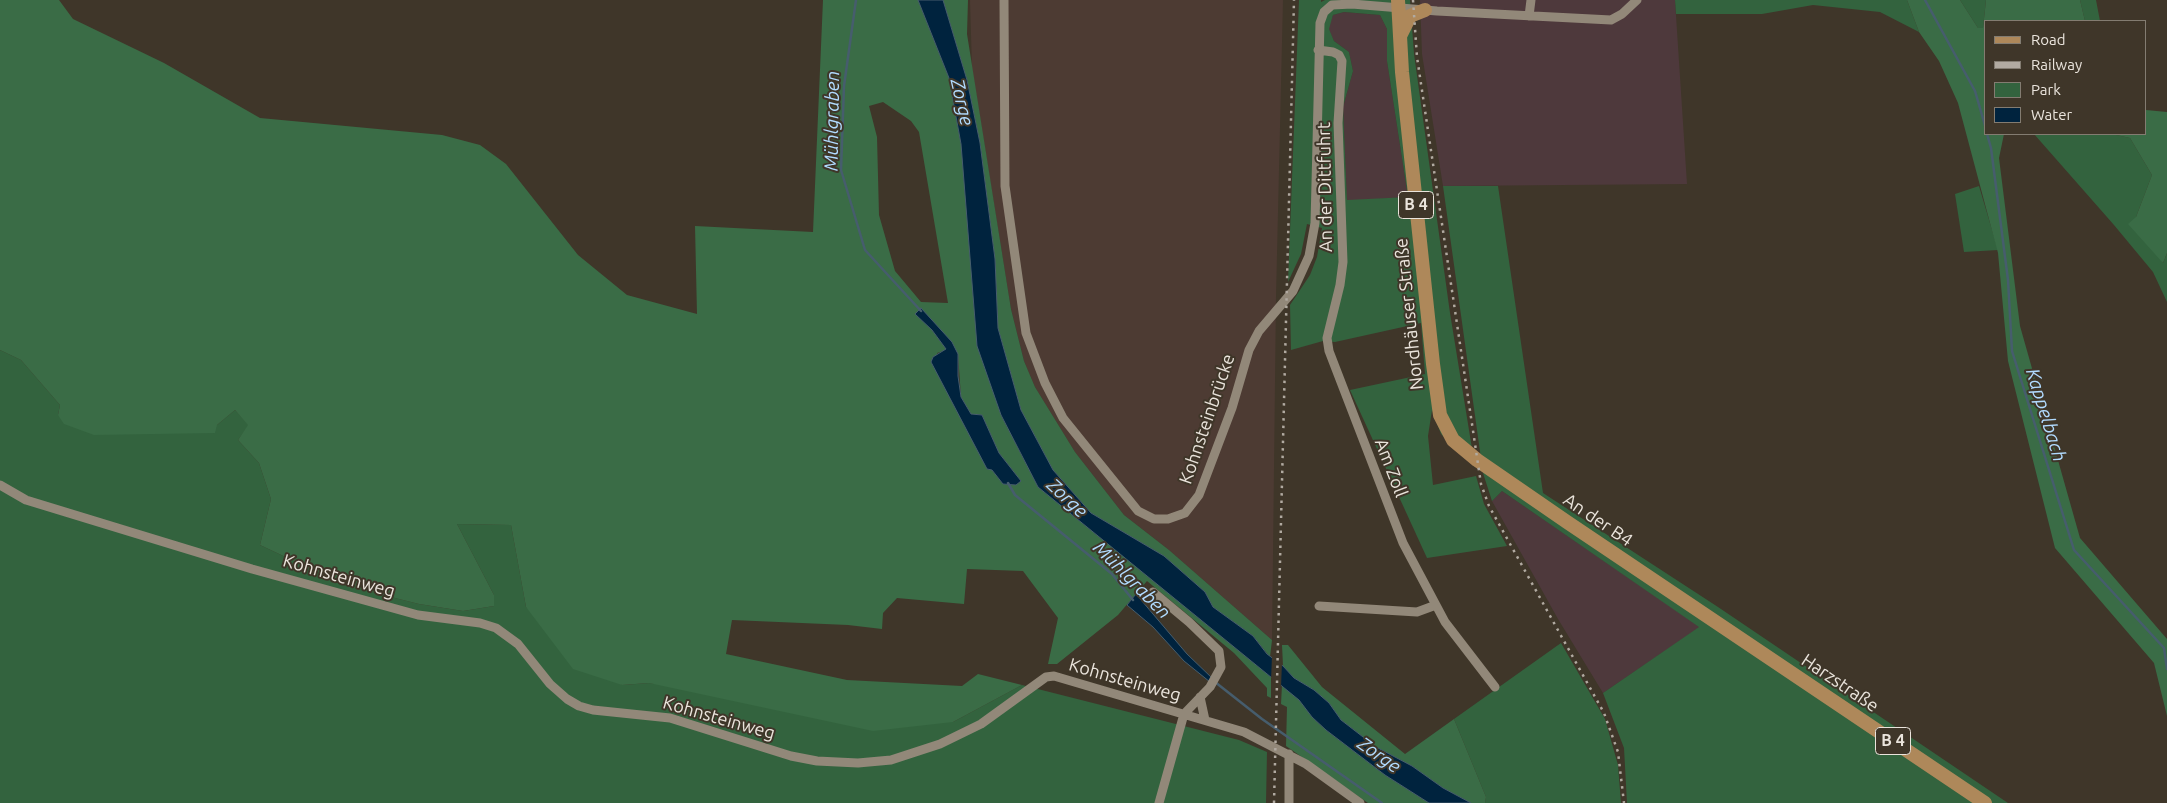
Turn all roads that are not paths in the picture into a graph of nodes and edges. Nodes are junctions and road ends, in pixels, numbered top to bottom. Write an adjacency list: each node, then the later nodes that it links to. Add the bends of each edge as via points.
1 (1004, 0): 8 (street, Kohnsteinbrücke, via 1005,186 1026,333 1045,383 1063,418 1138,511 1154,519 1177,517 1193,505 1226,426 1248,350 1293,291 1303,272 1313,242)
2 (1531, 0): 6 (street)
3 (1636, 0): 6 (street, via 1611,20)
4 (1398, 4): 5 (street); 7 (main road, Nordhäuser Straße / B 4); 8 (street, Kohnsteinbrücke, via 1332,5 1324,12 1320,23)
5 (1425, 10): 6 (street); 7 (main road, via 1410,16)
6 (1530, 16)
7 (1400, 37): 10 (main road, Nordhäuser Straße / B 4, via 1440,415 1454,440)
8 (1318, 50): 9 (street, An der Dittfuhrt, via 1333,52 1342,61 1338,123 1343,262)
9 (1327, 338): 13 (street, Am Zoll, via 1329,351 1402,543)
10 (1477, 460): 15 (main road, An der B4 / B 4)
11 (0, 485): 18 (street, Kohnsteinweg, via 26,500 252,568 418,615 496,628 518,644 550,684 579,706 670,718 791,756 858,764 916,753 981,724 1046,677 1054,676)
12 (1153, 592): 17 (street, Kohnsteinweg, via 1218,650 1221,667 1217,678)
13 (1436, 605): 14 (street, via 1417,612); 16 (street, Am Zoll, via 1445,622)
14 (1319, 606)
15 (1698, 610): 24 (main road, Harzstraße / B 4)
16 (1495, 686)
17 (1200, 698): 18 (street, Kohnsteinweg); 19 (street, Kohnsteinweg)
18 (1184, 714): 19 (street, Kohnsteinweg); 21 (street)
19 (1205, 720): 20 (street, Kohnsteinweg, via 1244,732)
20 (1289, 754): 22 (street); 23 (street, Kohnsteinweg)
21 (1159, 803)
22 (1289, 803)
23 (1360, 803)
24 (1985, 803)

